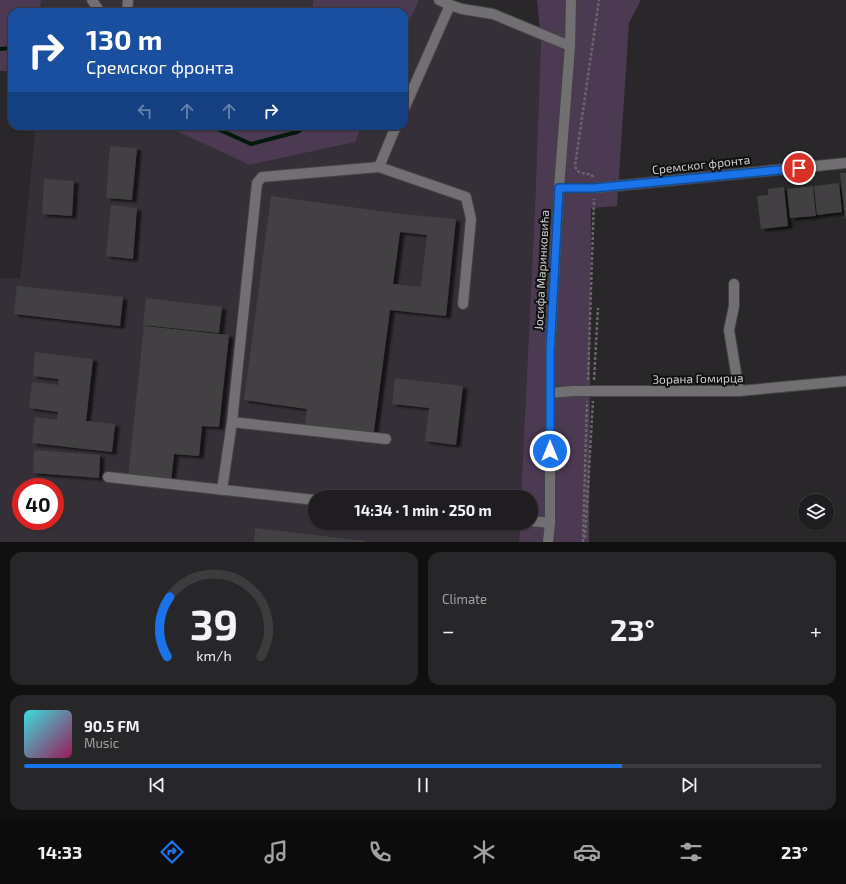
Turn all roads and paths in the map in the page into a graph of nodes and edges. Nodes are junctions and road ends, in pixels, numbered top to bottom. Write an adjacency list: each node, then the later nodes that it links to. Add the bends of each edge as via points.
1 (440, 0): 4 (street)
2 (571, 0): 5 (street, Јосифа Маринковића)
3 (599, 0): 11 (path, via 575,166 577,171 591,174 595,179)
4 (450, 5): 5 (street, via 493,14); 6 (street)
5 (570, 46): 10 (street, Јосифа Маринковића)
6 (408, 99)
7 (394, 130): 9 (street)
8 (846, 162): 11 (street, Сремског фронта)
9 (379, 167): 13 (street, via 466,197 471,219); 19 (street, via 262,177 258,183)
10 (559, 188): 11 (street, Сремског фронта); 18 (street, Јосифа Маринковића)
11 (594, 188): 17 (path)
12 (734, 284): 16 (street, via 734,306 729,330)
13 (463, 304)
14 (598, 308): 17 (path)
15 (846, 381): 16 (street, Зорана Гомирца)
16 (739, 391): 17 (street, Зорана Гомирца)
17 (590, 392): 18 (street, Зорана Гомирца); 27 (path); 27 (path)
18 (550, 393): 25 (street, Јосифа Маринковића)
19 (232, 422): 20 (street); 22 (street)
20 (386, 440)
21 (108, 477): 22 (street)
22 (222, 490): 23 (street)
23 (308, 499)
24 (538, 522): 25 (street)
25 (550, 523): 26 (street, Јосифа Маринковића)
26 (548, 542)
27 (584, 542)

